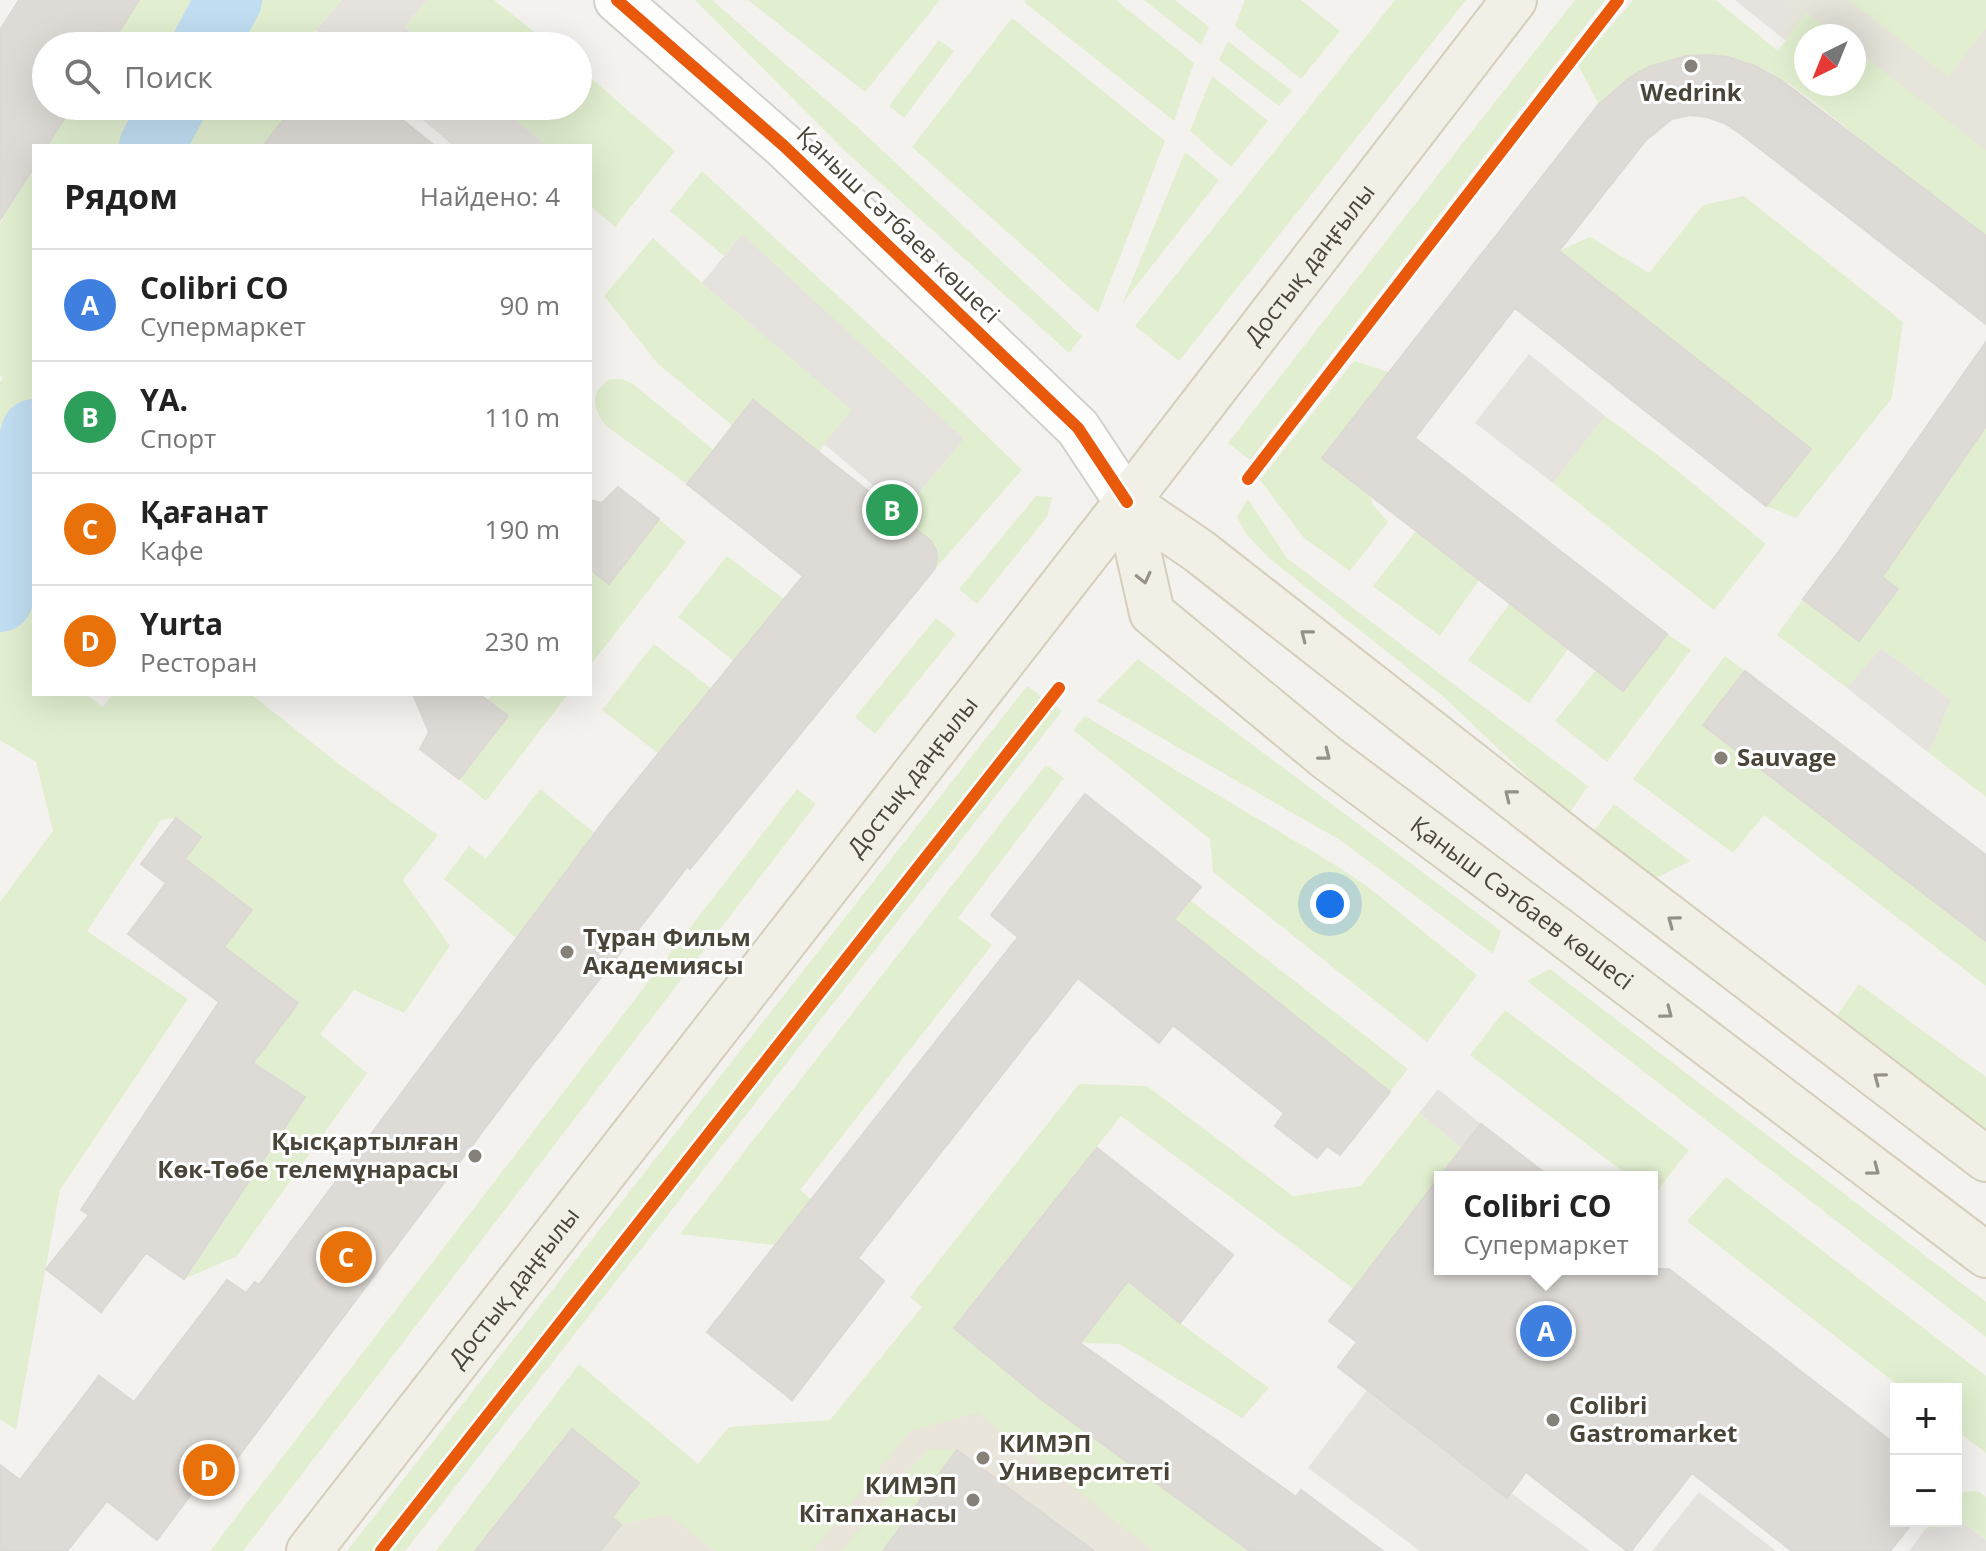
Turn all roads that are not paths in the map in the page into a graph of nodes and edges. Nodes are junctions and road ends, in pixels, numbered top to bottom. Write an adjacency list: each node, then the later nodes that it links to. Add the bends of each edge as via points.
1 (617, 0): 3 (street, Қаныш Сәтбаев көшесі, via 784,146 1078,428)
2 (1514, 0): 3 (main road, Достық даңғылы)
3 (1127, 502): 4 (main road, Қаныш Сәтбаев көшесі, one-way to 3, via 1199,551); 5 (main road, Қаныш Сәтбаев көшесі, one-way to 5, via 1152,613 1326,757); 6 (main road, Достық даңғылы)
4 (1986, 1159)
5 (1986, 1255)
6 (309, 1551)

